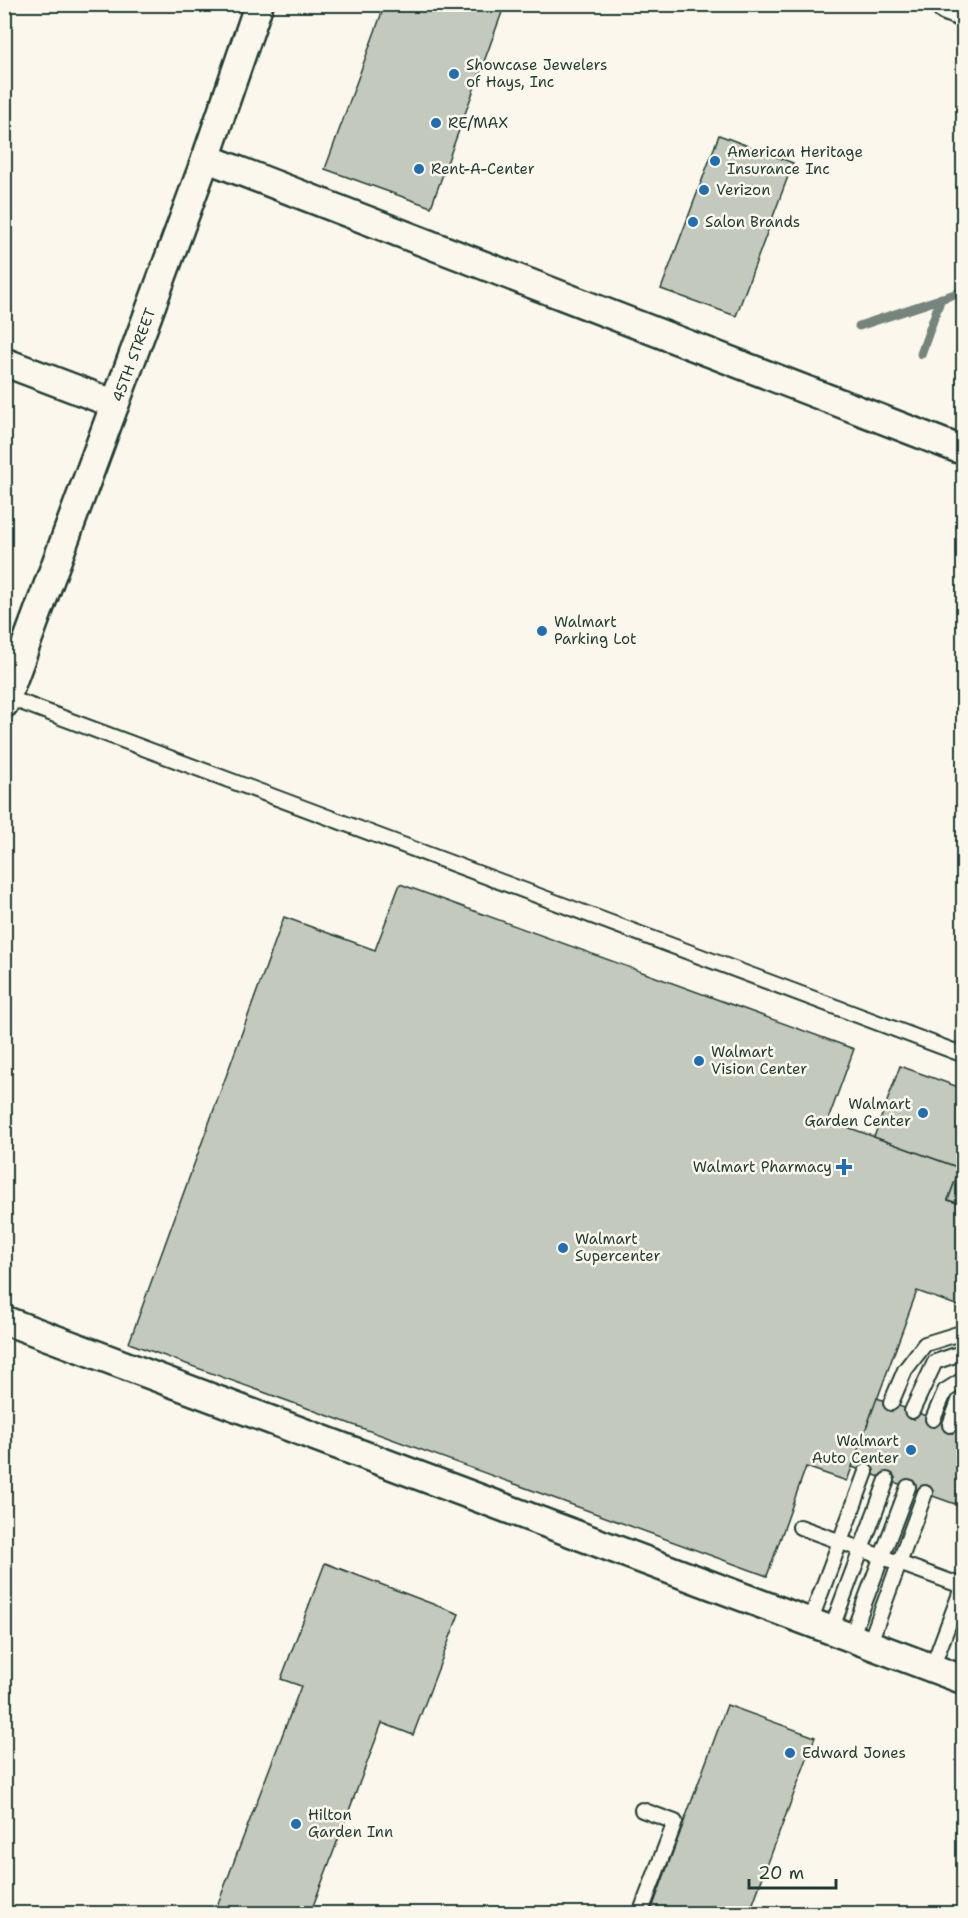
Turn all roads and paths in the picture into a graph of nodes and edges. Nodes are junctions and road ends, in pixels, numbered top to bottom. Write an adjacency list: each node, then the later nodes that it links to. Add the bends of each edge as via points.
1 (259, 4): 4 (street, 45TH STREET)
2 (948, 4): 3 (highway)
3 (963, 10)
4 (206, 158): 6 (street, 45TH STREET); 7 (street)
5 (4, 362): 6 (street)
6 (116, 404): 8 (street, 45TH STREET)
7 (963, 451)
8 (6, 700): 9 (lane)
9 (963, 1055)
10 (4, 1320): 29 (street)
11 (963, 1332): 15 (lane, via 925,1344 905,1370)
12 (963, 1352): 16 (lane, via 935,1362)
13 (963, 1379): 17 (lane, via 945,1391)
14 (963, 1399): 18 (lane)
15 (891, 1403)
16 (912, 1411)
17 (933, 1419)
18 (950, 1425)
19 (866, 1472): 24 (lane)
20 (887, 1480): 25 (lane)
21 (908, 1487): 26 (lane)
22 (925, 1493): 27 (lane)
23 (801, 1527): 24 (lane)
24 (840, 1542): 25 (lane); 29 (lane)
25 (861, 1550): 26 (lane); 29 (lane)
26 (881, 1557): 27 (lane); 29 (lane)
27 (899, 1563): 28 (lane); 29 (lane)
28 (963, 1585): 30 (lane)
29 (840, 1634): 30 (street)
30 (932, 1668): 31 (street)
31 (963, 1680)
32 (642, 1810): 33 (lane, via 675,1822)
33 (640, 1914)

